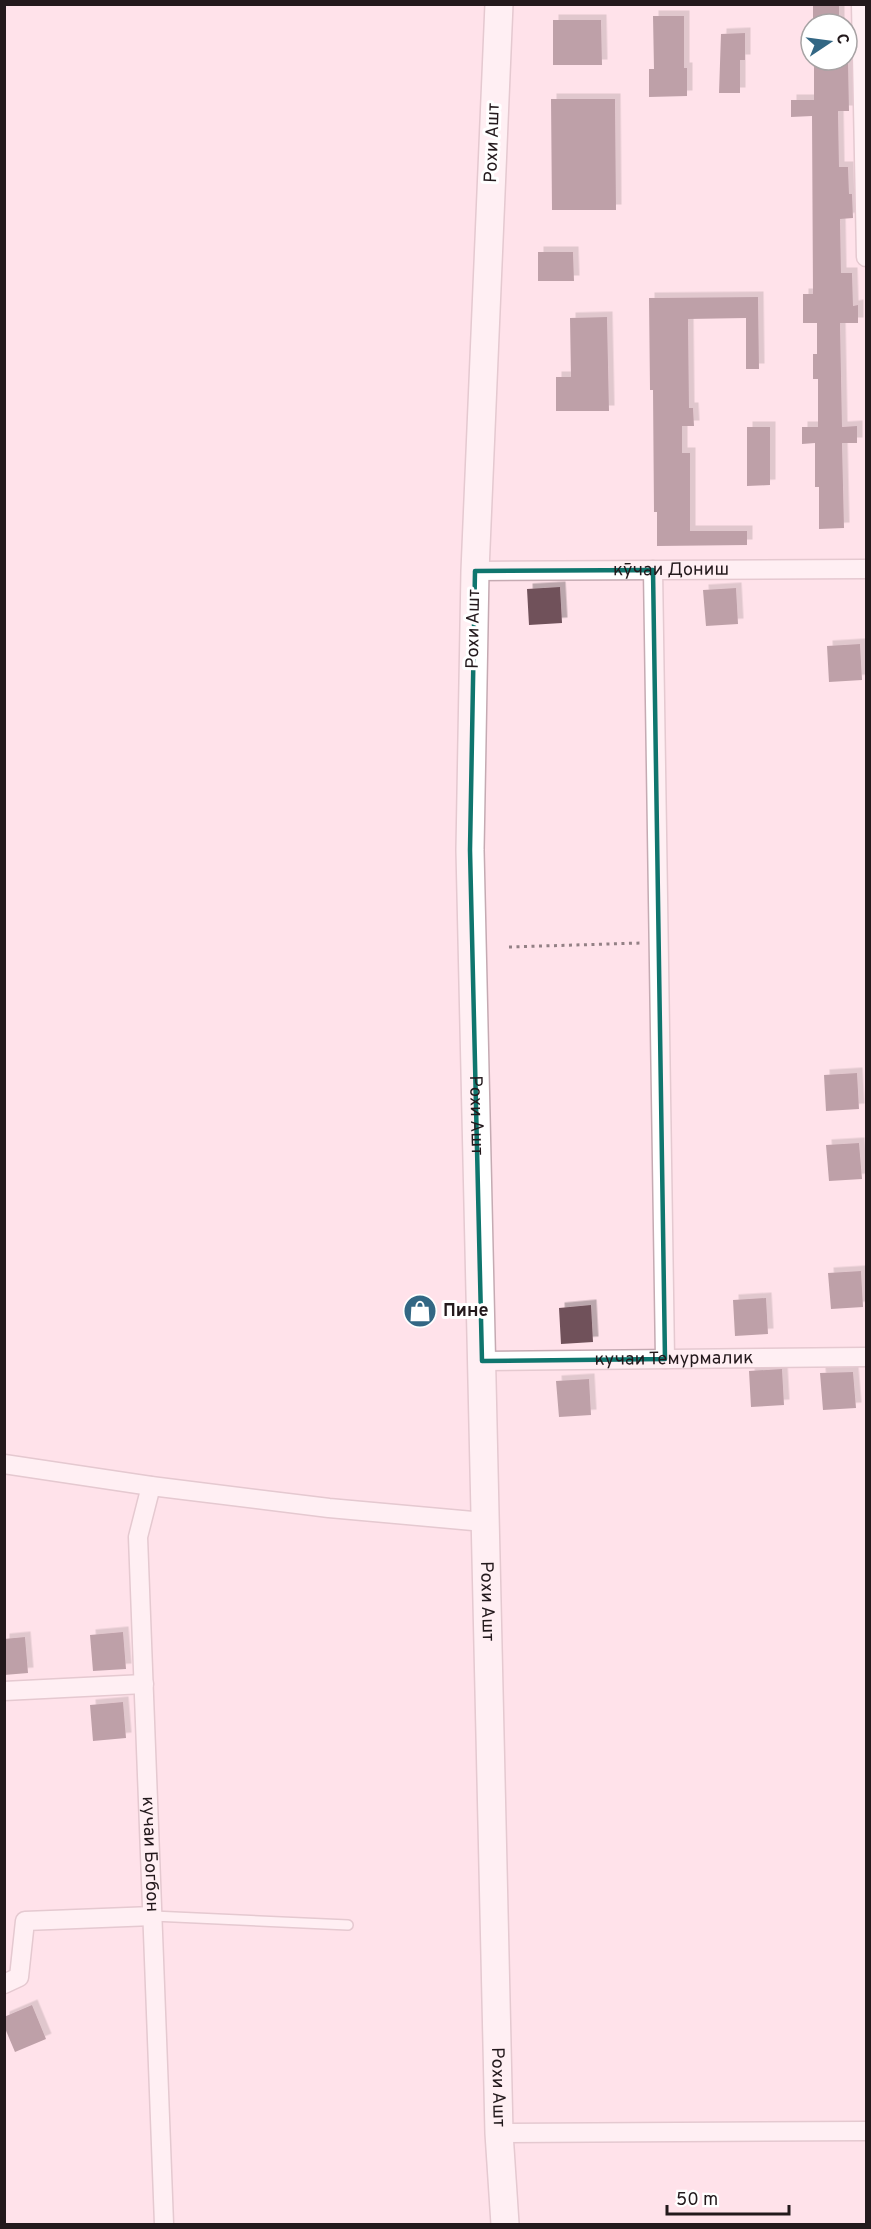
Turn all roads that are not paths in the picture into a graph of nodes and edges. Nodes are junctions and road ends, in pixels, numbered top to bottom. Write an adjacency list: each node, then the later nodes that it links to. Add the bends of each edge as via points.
1 (499, 4): 7 (main road, Рохи Ашт)
2 (861, 4): 3 (street)
3 (866, 192): 4 (street)
4 (867, 257)
5 (867, 569): 6 (street, кӯчаи Дониш)
6 (653, 570): 7 (street, кӯчаи Дониш); 9 (street)
7 (475, 571): 10 (main road, Рохи Ашт, via 470,850)
8 (867, 1357): 9 (street, кучаи Темурмалик)
9 (664, 1359): 10 (street, кучаи Темурмалик)
10 (482, 1361): 13 (main road, Рохи Ашт)
11 (4, 1464): 12 (street)
12 (151, 1486): 13 (street); 14 (street, кучаи Богбон, via 138,1536)
13 (484, 1522): 20 (main road, Рохи Ашт)
14 (144, 1684): 15 (street); 16 (street, кучаи Богбон)
15 (4, 1691)
16 (153, 1916): 17 (lane); 18 (street, via 25,1921 19,1977); 21 (street, кучаи Богбон)
17 (348, 1925)
18 (4, 1984)
19 (867, 2131): 20 (street)
20 (499, 2133): 22 (main road, Рохи Ашт)
21 (164, 2224)
22 (505, 2224)

